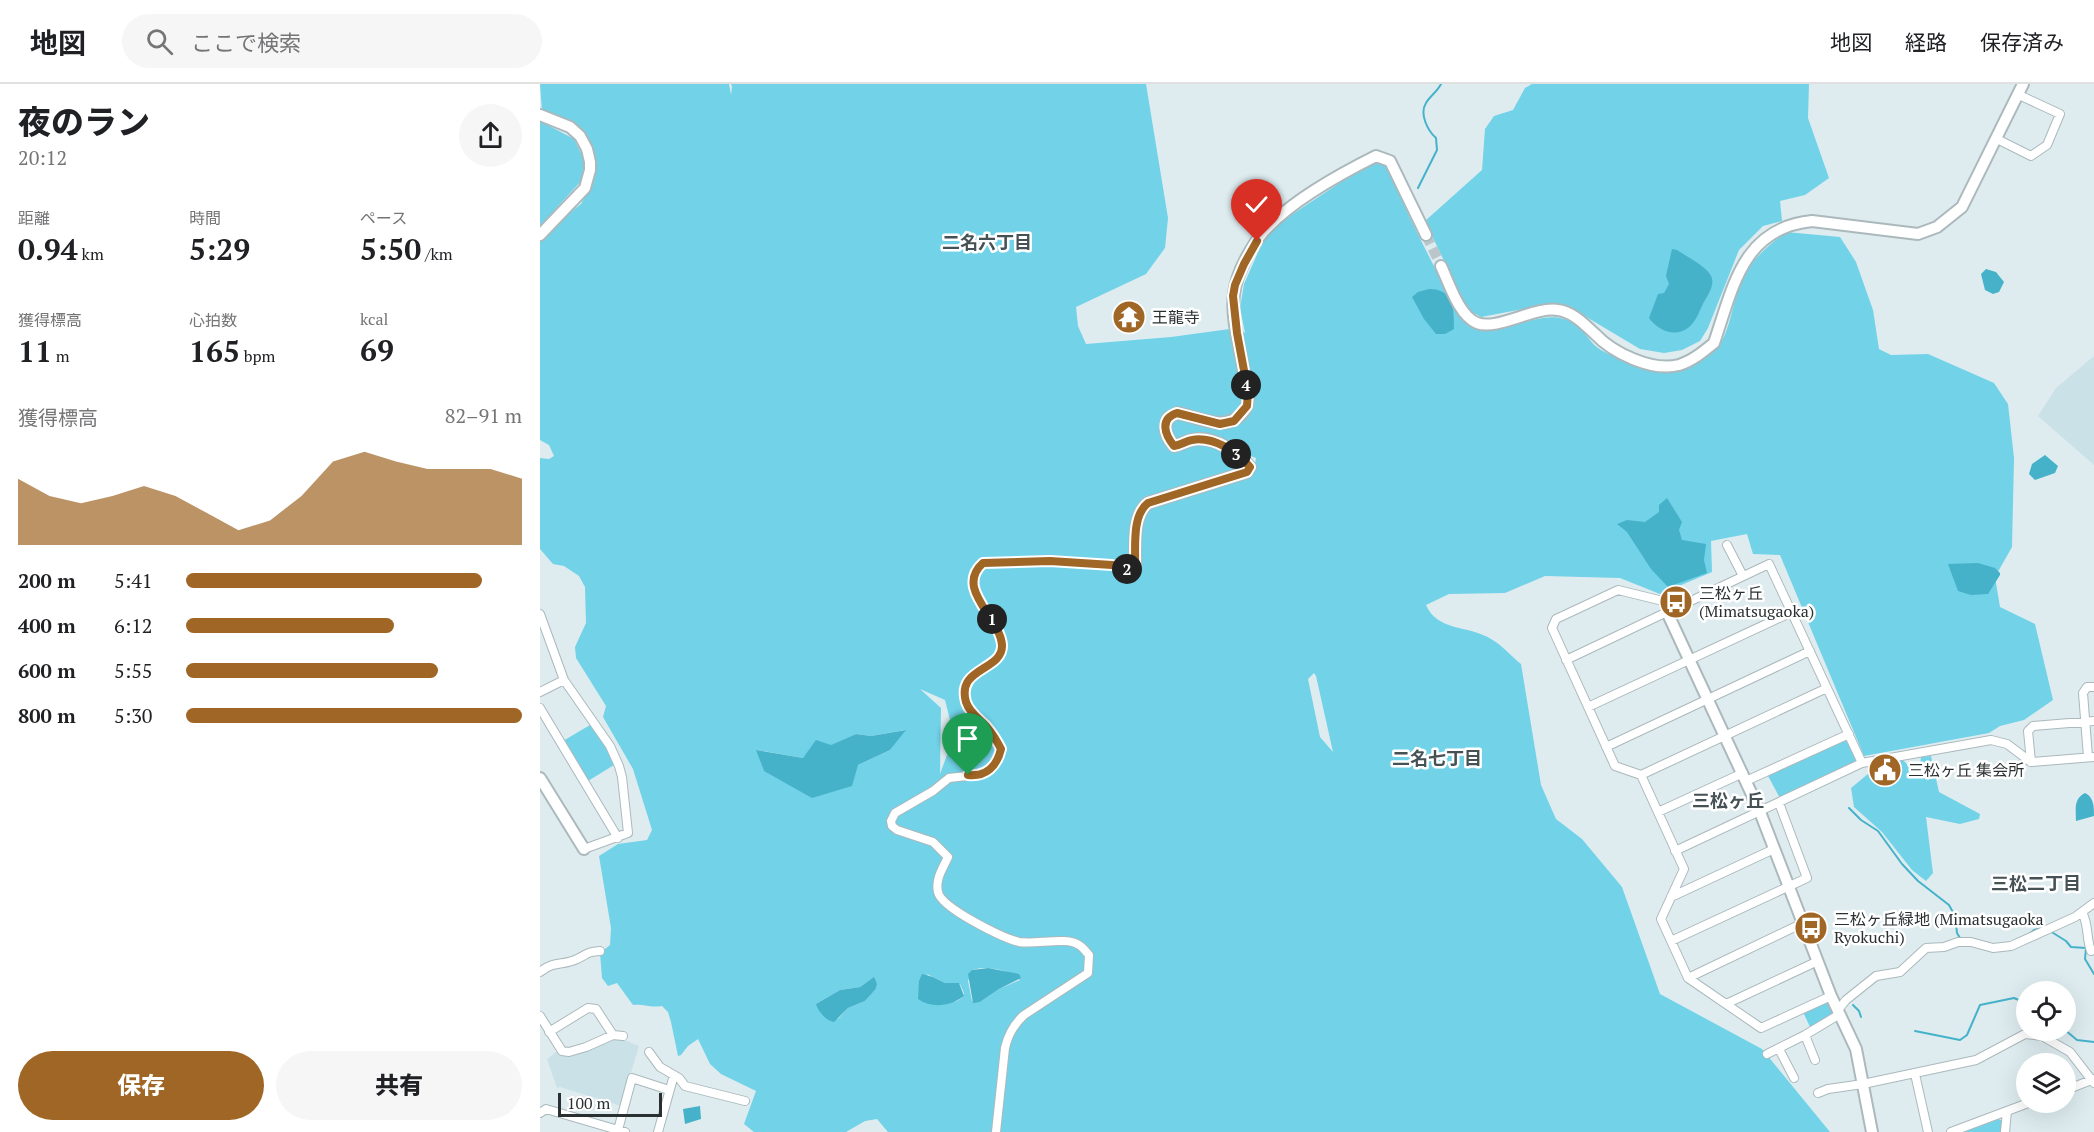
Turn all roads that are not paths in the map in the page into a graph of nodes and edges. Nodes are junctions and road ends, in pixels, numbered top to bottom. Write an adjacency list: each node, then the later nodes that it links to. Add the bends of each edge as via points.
1 (2021, 89): 3 (street); 3 (street, via 2061,114 2047,145 2031,156)
2 (540, 115): 4 (street, via 570,127 580,136 590,170 585,188)
3 (1996, 139): 6 (street, via 1962,207 1925,233 1812,221 1798,222 1773,233 1752,249 1744,262 1714,343 1678,365 1656,366 1625,355 1571,314 1557,309 1478,324 1463,313)
4 (540, 235)
5 (1426, 235): 8 (street, via 1390,161 1376,156 1338,176 1269,226 1244,264 1233,296 1247,406 1234,421 1220,424 1177,413 1168,418 1165,428 1174,446 1192,440 1222,444 1250,467 1247,472 1142,508)
6 (1441, 266)
7 (1727, 545): 9 (street)
8 (1135, 570): 78 (street, via 1050,561 983,563 978,568 973,580 975,589 1000,633 1002,647 997,659 970,678 966,702 993,735 1001,749 999,756 984,774 949,778 895,813 891,821 897,830 933,842 948,857 937,882 943,903 1018,942 1070,941 1089,955 1088,973 1024,1015 1008,1036)
9 (1743, 576): 10 (street); 11 (street, via 1769,564)
10 (1672, 610): 14 (street); 15 (street); 15 (street, via 1663,601 1618,590 1556,619 1552,628)
11 (1792, 612): 13 (street); 14 (street)
12 (540, 614): 16 (street)
13 (1810, 651): 18 (street); 20 (street)
14 (1689, 659): 20 (street); 21 (street)
15 (1566, 660): 21 (street)
16 (564, 680): 19 (street); 37 (street, via 620,766 628,833)
17 (2094, 687): 24 (street, via 2087,687 2083,693)
18 (1827, 688): 25 (street); 26 (street)
19 (540, 692)
20 (1708, 699): 26 (street); 27 (street)
21 (1588, 707): 27 (street)
22 (540, 708): 37 (street)
23 (2094, 721): 24 (street)
24 (2085, 722): 28 (street); 29 (street, via 2033,726 2028,731)
25 (1849, 734): 30 (street); 32 (street)
26 (1725, 736): 31 (street); 32 (street)
27 (1606, 747): 31 (street, via 1615,766)
28 (2091, 757): 29 (street)
29 (2031, 762): 30 (street, via 2007,744 1991,740)
30 (1862, 763): 34 (street)
31 (1641, 775): 35 (street)
32 (1744, 777): 35 (street); 36 (street)
33 (540, 778): 38 (street)
34 (1779, 803): 36 (street); 41 (street, via 1807,878)
35 (1658, 812): 40 (street)
36 (1760, 812): 39 (street); 40 (street)
37 (618, 838): 38 (street)
38 (584, 849)
39 (1774, 849): 41 (street); 42 (street)
40 (1675, 850): 42 (street, via 1684,870)
41 (1789, 886): 45 (street); 46 (street)
42 (1671, 897): 46 (street, via 1661,919)
43 (2094, 903): 44 (street)
44 (2082, 912): 47 (street, via 2088,945); 54 (street, via 2011,946 1994,948 1964,942 1926,948 1900,972 1876,976 1846,1000)
45 (1803, 923): 49 (street); 51 (street)
46 (1671, 941): 51 (street)
47 (2094, 950)
48 (600, 951): 50 (street, via 554,963)
49 (1818, 961): 52 (street); 53 (street)
50 (540, 972)
51 (1688, 978): 53 (street)
52 (1831, 996): 53 (street, via 1761,1028); 54 (street)
53 (1726, 1004)
54 (1839, 1012): 58 (street); 68 (street, via 1856,1049)
55 (540, 1016): 56 (street)
56 (549, 1032): 57 (street, via 562,1051 569,1052); 57 (street, via 588,1008 596,1009)
57 (613, 1035): 59 (street)
58 (1805, 1035): 60 (street); 63 (street)
59 (623, 1036)
60 (1779, 1049): 62 (street); 66 (street)
61 (649, 1052): 65 (street, via 660,1067)
62 (1767, 1054)
63 (1815, 1060)
64 (1915, 1074): 67 (street, via 1976,1060 2025,1034 2042,1036 2070,1052); 68 (street); 80 (street)
65 (674, 1075): 70 (street); 72 (street, via 686,1086)
66 (1794, 1078)
67 (2093, 1080): 69 (street)
68 (1863, 1084): 71 (street); 79 (street)
69 (2076, 1086)
70 (669, 1090): 76 (street, via 632,1078); 77 (street)
71 (1818, 1093)
72 (745, 1101)
73 (2016, 1108): 74 (street)
74 (2007, 1111): 81 (street); 82 (street)
75 (540, 1113): 76 (street, via 546,1109)
76 (621, 1131)
77 (658, 1132)
78 (996, 1132)
79 (1872, 1132)
80 (1928, 1132)
81 (1951, 1132)
82 (2005, 1132)

